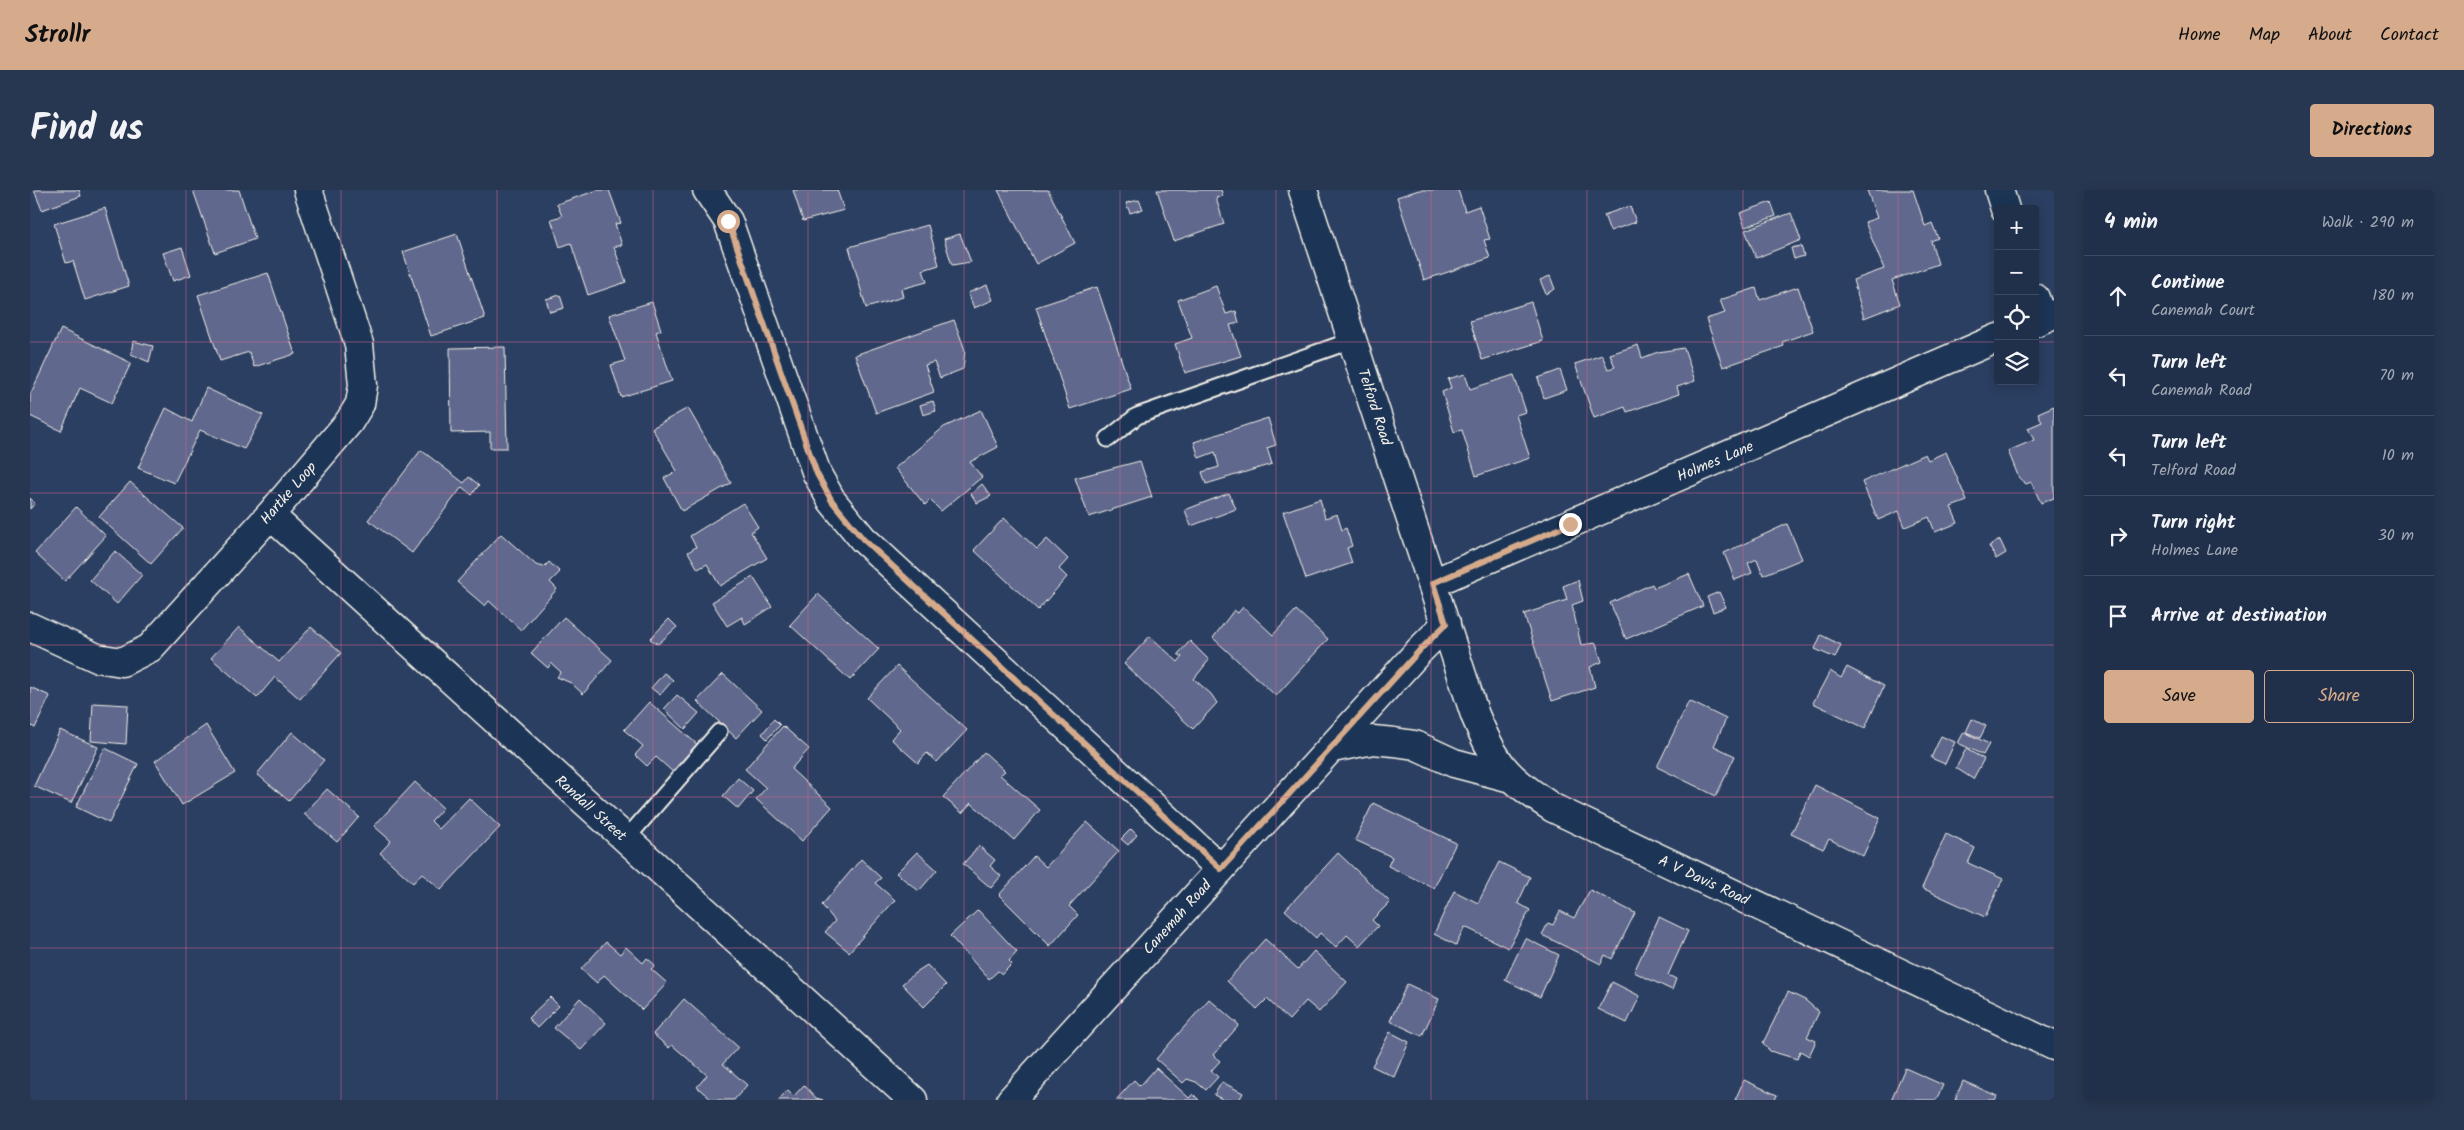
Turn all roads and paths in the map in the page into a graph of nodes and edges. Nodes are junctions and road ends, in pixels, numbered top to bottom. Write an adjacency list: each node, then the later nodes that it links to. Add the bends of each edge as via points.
1 (308, 190): 9 (street, Hartke Loop, via 359,344 363,384 360,404 349,422)
2 (707, 190): 17 (street, via 728,221 817,474 832,501 863,539)
3 (1303, 190): 6 (street, Telford Road)
4 (1999, 190): 5 (street)
5 (2005, 205)
6 (1353, 340): 8 (lane, via 1137,416); 10 (street, Telford Road)
7 (1994, 340): 10 (street, Holmes Lane)
8 (1108, 439)
9 (270, 516): 12 (street, Hartke Loop, via 150,648 122,662 97,658); 16 (street, Randall Street)
10 (1433, 583): 11 (street, Telford Road)
11 (1446, 624): 14 (street, Canemah Road); 15 (street, A V Davis Road, via 1484,736 1500,766)
12 (30, 627)
13 (719, 732): 16 (lane)
14 (1332, 748): 15 (street, via 1373,740 1414,745 1454,763); 17 (street, Canemah Road)
15 (1511, 778): 18 (street, A V Davis Road, via 1553,808)
16 (626, 839): 19 (street, Randall Street)
17 (1221, 869): 20 (street, Canemah Road)
18 (2054, 1046)
19 (913, 1100)
20 (1011, 1100)

